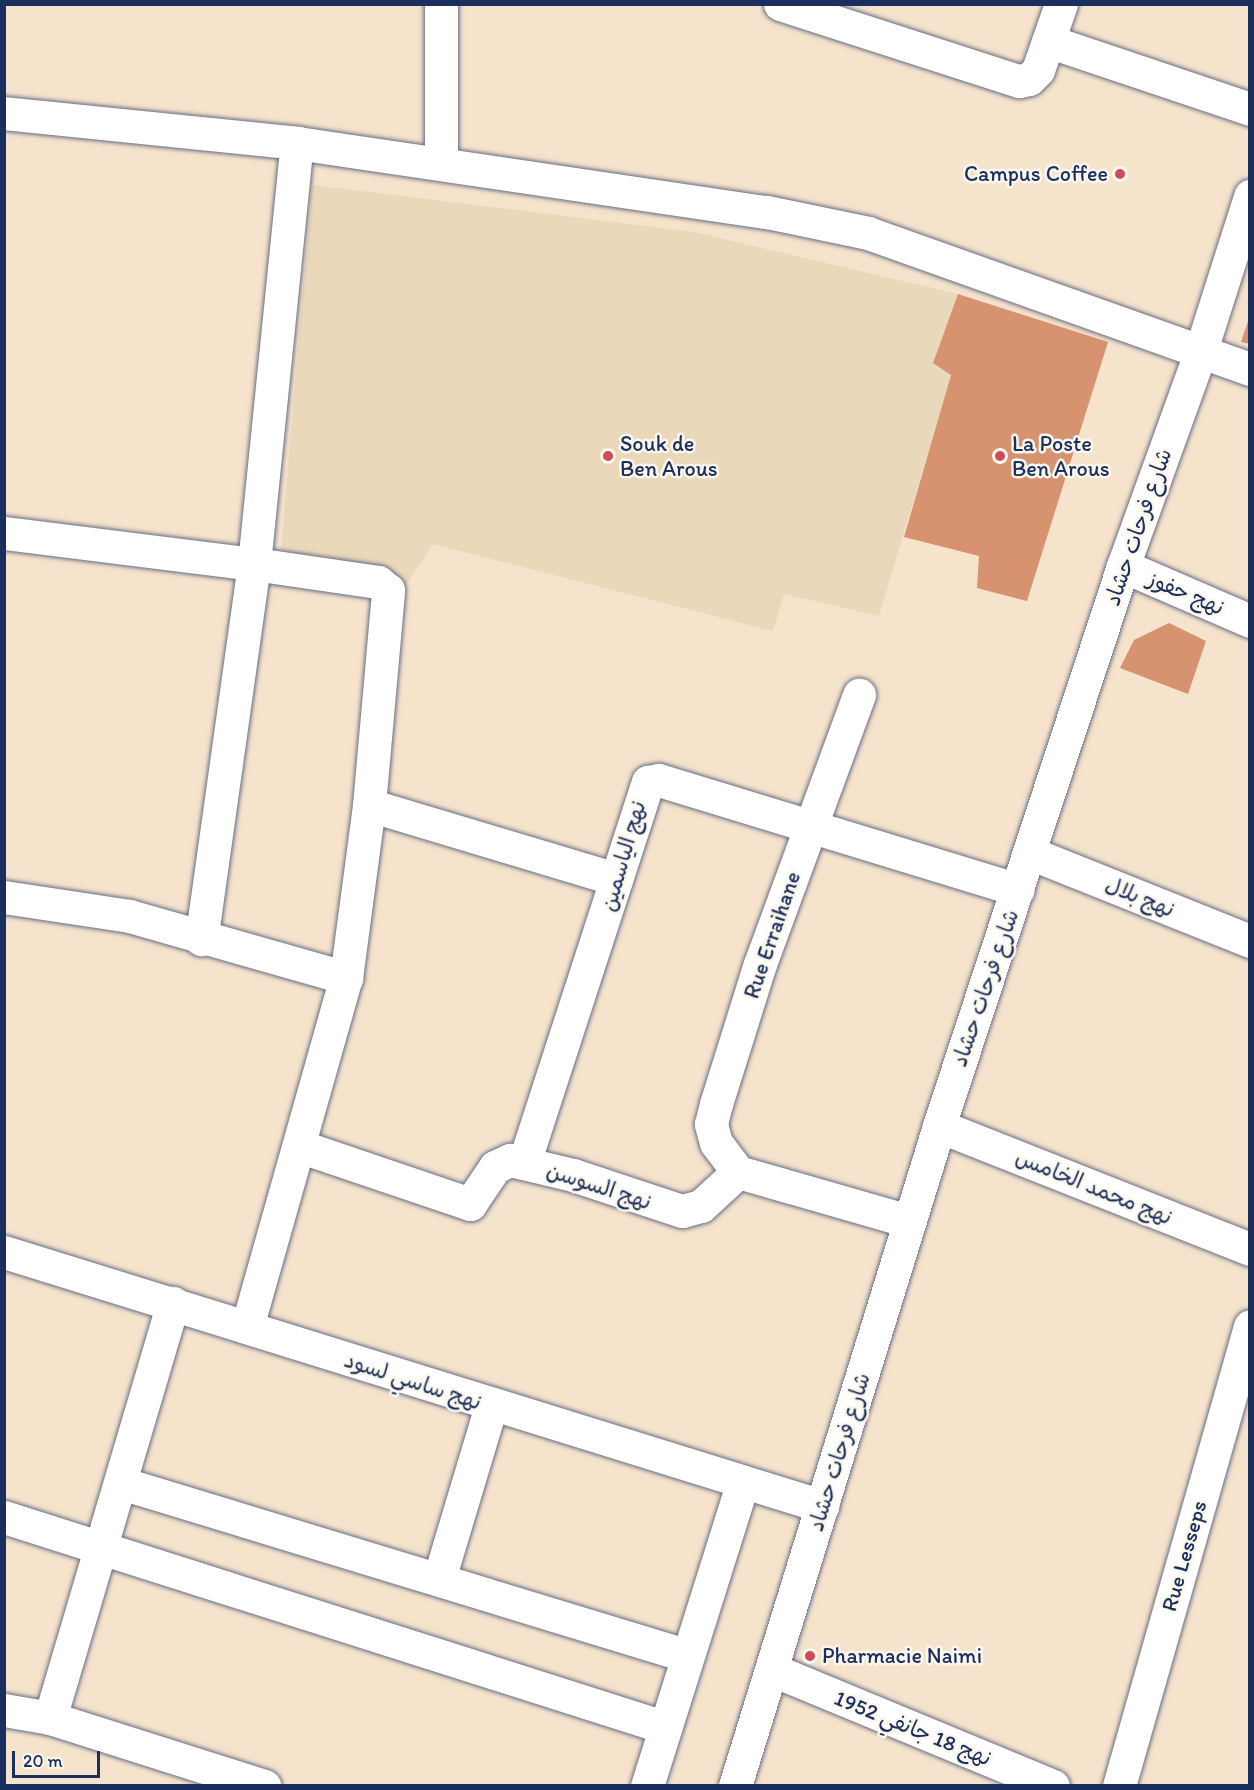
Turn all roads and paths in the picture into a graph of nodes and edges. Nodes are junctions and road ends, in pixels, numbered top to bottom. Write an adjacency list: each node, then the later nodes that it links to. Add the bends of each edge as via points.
1 (441, 4): 8 (street)
2 (780, 4): 4 (street, via 1019,81 1029,80 1038,70)
3 (1061, 4): 4 (street)
4 (1048, 41): 5 (street)
5 (1250, 109)
6 (4, 113): 7 (street)
7 (297, 143): 8 (street); 13 (street)
8 (441, 162): 10 (street, via 767,212 867,233)
9 (1250, 196): 10 (street, شارع فرحات حشاد)
10 (1201, 350): 11 (street); 14 (street, شارع فرحات حشاد)
11 (1250, 369)
12 (4, 533): 13 (street)
13 (254, 564): 17 (street, via 378,582 388,590); 23 (street)
14 (1123, 566): 15 (street, نهج حفوز); 19 (street, شارع فرحات حشاد)
15 (1250, 621)
16 (859, 695): 18 (street, Rue Erraihane)
17 (369, 805): 20 (street); 25 (street)
18 (811, 826): 20 (street, نهج الياسمين, via 652,780 643,787); 21 (street, نهج الياسمين); 29 (street, Rue Erraihane, via 760,964 711,1124 716,1143)
19 (1030, 853): 21 (street, شارع فرحات حشاد); 24 (street, نهج بلال)
20 (616, 879): 28 (street, نهج الياسمين)
21 (1018, 890): 26 (street, شارع فرحات حشاد)
22 (4, 897): 23 (street, via 129,916)
23 (201, 939): 25 (street)
24 (1250, 941)
25 (346, 978): 27 (street)
26 (939, 1126): 30 (street, شارع فرحات حشاد); 31 (street, نهج محمد الخامس)
27 (299, 1146): 28 (street, نهج السوسن, via 470,1204 495,1167 510,1160); 35 (street)
28 (524, 1163): 29 (street, نهج السوسن, via 682,1211 702,1206)
29 (738, 1172): 30 (street)
30 (909, 1221): 39 (street, شارع فرحات حشاد)
31 (1250, 1249)
32 (4, 1252): 33 (street, نهج ساسي لسود)
33 (173, 1303): 35 (street, نهج ساسي لسود); 38 (street)
34 (1250, 1326): 52 (street, Rue Lesseps)
35 (247, 1327): 36 (street, نهج ساسي لسود)
36 (490, 1406): 37 (street, نهج ساسي لسود); 42 (street)
37 (743, 1482): 39 (street, نهج ساسي لسود); 43 (street)
38 (121, 1483): 41 (street); 42 (street)
39 (822, 1506): 44 (street, شارع فرحات حشاد)
40 (4, 1517): 41 (street)
41 (101, 1547): 46 (street); 47 (street)
42 (439, 1579): 43 (street)
43 (685, 1655): 47 (street)
44 (772, 1670): 50 (street, شارع فرحات حشاد); 51 (street, نهج 18 جانفي 1952)
45 (4, 1710): 46 (street)
46 (50, 1718): 48 (street)
47 (664, 1726): 49 (street)
48 (264, 1785)
49 (647, 1785)
50 (735, 1785)
51 (1053, 1785)
52 (1119, 1785)

